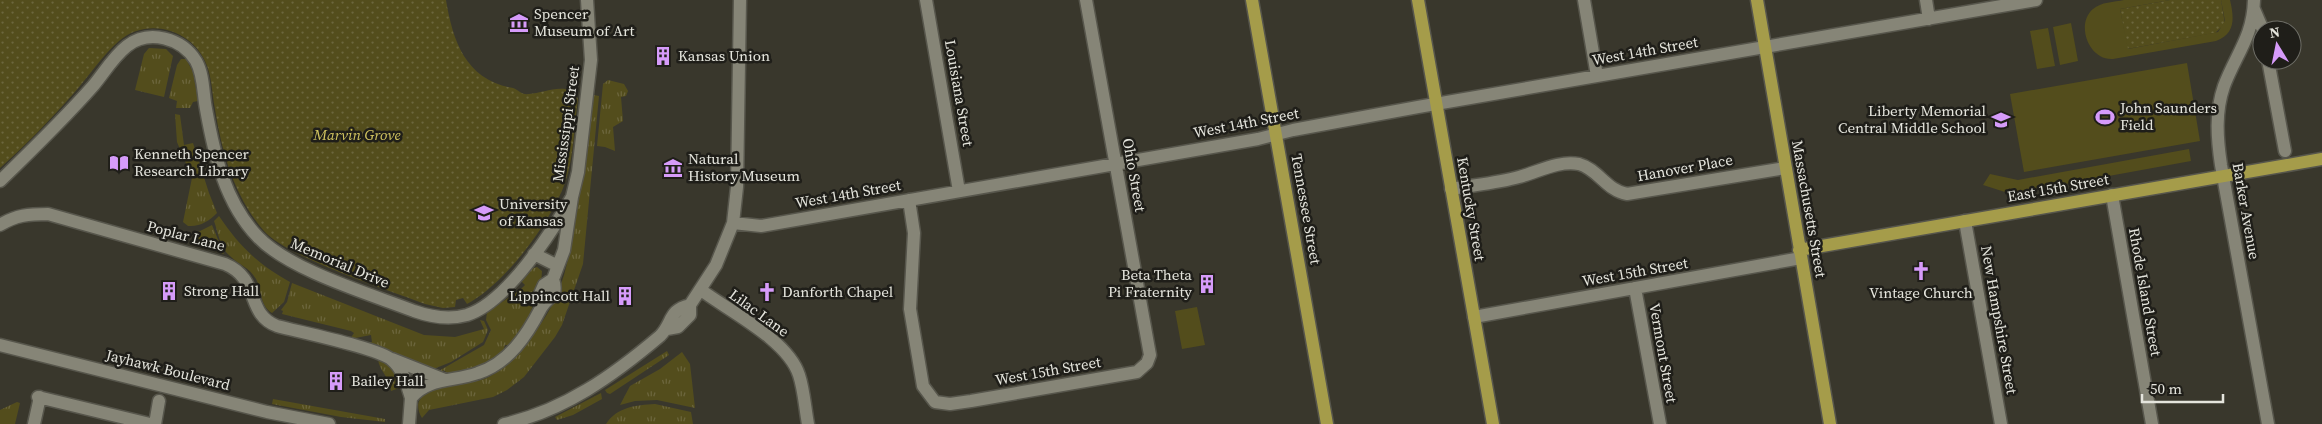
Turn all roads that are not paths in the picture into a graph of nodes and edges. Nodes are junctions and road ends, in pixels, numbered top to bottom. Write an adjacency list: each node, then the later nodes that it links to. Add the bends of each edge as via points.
1 (587, 0): 28 (street, Mississippi Street, via 591,60 578,172)
2 (740, 0): 31 (street, via 737,187)
3 (926, 0): 26 (street, Louisiana Street)
4 (1086, 0): 21 (street, Ohio Street)
5 (1252, 0): 18 (main road, Tennessee Street)
6 (1418, 0): 17 (main road, Kentucky Street)
7 (1584, 0): 16 (street)
8 (1757, 0): 14 (main road, Massachusetts Street)
9 (1926, 0): 12 (street)
10 (2036, 0): 12 (street, West 14th Street)
11 (2254, 4): 13 (street); 23 (street, Barker Avenue, via 2246,44 2224,86 2218,111 2217,136)
12 (1929, 19): 14 (street, West 14th Street)
13 (2260, 20)
14 (1765, 47): 16 (street, West 14th Street); 22 (main road, Massachusetts Street)
15 (2270, 70): 19 (street)
16 (1597, 76): 17 (street, West 14th Street)
17 (1436, 104): 18 (street, West 14th Street); 25 (main road, Kentucky Street)
18 (1276, 134): 21 (street, West 14th Street); 52 (main road, Tennessee Street)
19 (2285, 151)
20 (2322, 159): 23 (main road, East 15th Street)
21 (1115, 164): 26 (street, West 14th Street); 40 (street, Ohio Street)
22 (1785, 168): 25 (street, Hanover Place, via 1627,194 1615,190 1587,168 1570,164); 34 (main road, Massachusetts Street)
23 (2223, 176): 27 (main road, East 15th Street); 58 (street, Barker Avenue)
24 (0, 181): 33 (street, Memorial Drive, via 95,84 122,50 138,40 163,38 179,44 196,61 214,148 232,201 248,226 281,256 414,311 450,318 468,314 492,300)
25 (1451, 189): 38 (main road, Kentucky Street)
26 (960, 191): 29 (street, West 14th Street)
27 (2112, 195): 30 (main road, East 15th Street); 57 (street, Rhode Island Street)
28 (572, 197): 33 (street, Memorial Drive); 35 (street, Mississippi Street, via 568,232)
29 (909, 200): 31 (street, West 14th Street, via 761,226); 40 (street, West 15th Street, via 914,233 910,309 923,386 930,398 942,404 1137,372)
30 (1965, 221): 34 (main road, East 15th Street); 56 (street, New Hampshire Street)
31 (733, 223): 37 (street)
32 (0, 225): 41 (street, Poplar Lane, via 15,216 48,214 225,264 240,272 247,281 258,312 271,324)
33 (534, 254): 35 (street)
34 (1800, 254): 36 (street, West 15th Street); 55 (main road, Massachusetts Street)
35 (558, 266): 42 (street, Mississippi Street, via 553,279 556,288 552,298 543,304 531,328 504,359 478,374)
36 (1635, 288): 38 (street, West 15th Street); 54 (street, Vermont Street)
37 (701, 290): 50 (street, via 690,305 680,307 669,319 667,329 598,384 554,408); 51 (street, Lilac Lane, via 761,331 793,362 799,375)
38 (1474, 317): 53 (main road, Kentucky Street)
39 (0, 345): 48 (street, Jayhawk Boulevard, via 267,412)
40 (1150, 355)
41 (392, 359): 42 (street, Poplar Lane); 43 (street, via 401,370)
42 (445, 380): 43 (street, Mississippi Street, via 426,384)
43 (411, 398): 49 (street)
44 (159, 401): 47 (street)
45 (34, 424): 46 (street, via 41,412 39,397)
46 (150, 424)
47 (155, 424)
48 (329, 424)
49 (409, 424)
50 (504, 424)
51 (808, 424)
52 (1327, 424)
53 (1493, 424)
54 (1660, 424)
55 (1830, 424)
56 (2001, 424)
57 (2152, 424)
58 (2268, 424)

